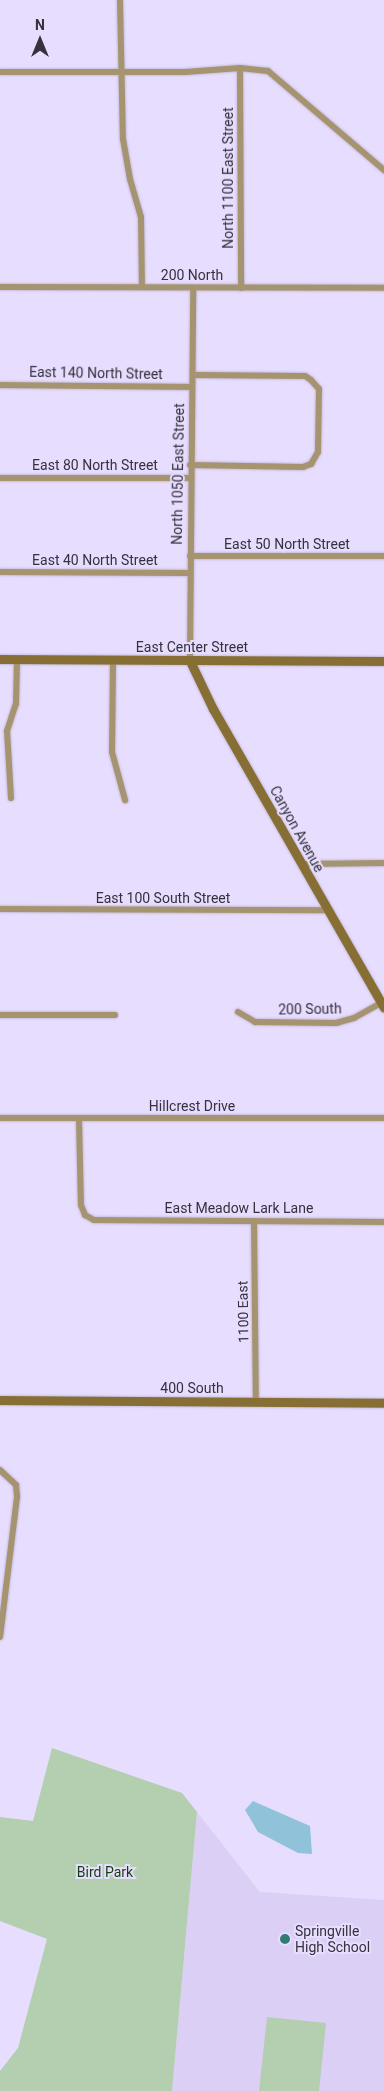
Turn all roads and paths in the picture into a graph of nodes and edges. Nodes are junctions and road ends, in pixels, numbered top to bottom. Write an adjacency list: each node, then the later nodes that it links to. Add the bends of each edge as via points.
1 (120, 0): 4 (street)
2 (240, 68): 4 (street); 5 (street, via 268,71); 9 (street, North 1100 East Street)
3 (0, 72): 4 (street)
4 (120, 72): 7 (street, via 123,139 141,217)
5 (384, 170)
6 (0, 287): 7 (street, 200 North)
7 (142, 287): 8 (street, 200 North)
8 (193, 288): 9 (street, 200 North); 11 (street, North 1050 East Street)
9 (241, 288): 10 (street, 200 North)
10 (384, 288)
11 (192, 375): 13 (street, North 1050 East Street); 14 (street, via 305,376 316,383 318,452 311,464 303,467)
12 (0, 385): 13 (street, East 140 North Street)
13 (192, 387): 14 (street, North 1050 East Street)
14 (190, 465): 16 (street, North 1050 East Street)
15 (0, 478): 16 (street, East 80 North Street)
16 (190, 478): 17 (street, North 1050 East Street)
17 (190, 556): 18 (street, East 50 North Street); 20 (street, North 1050 East Street)
18 (384, 556)
19 (0, 572): 20 (street, East 40 North Street)
20 (190, 573): 24 (street, North 1050 East Street)
21 (0, 660): 22 (street, East Center Street)
22 (17, 660): 23 (street, East Center Street); 26 (street, via 16,704 7,731)
23 (113, 661): 24 (street, East Center Street); 27 (street, via 112,752)
24 (190, 661): 25 (street, East Center Street); 29 (street, Canyon Avenue, via 213,709)
25 (384, 661)
26 (11, 798)
27 (125, 800)
28 (384, 863): 29 (street)
29 (301, 864): 31 (street, Canyon Avenue)
30 (0, 909): 31 (street, East 100 South Street)
31 (326, 910): 32 (street, Canyon Avenue)
32 (382, 1006): 33 (street, 200 South, via 336,1023 255,1022)
33 (238, 1012)
34 (0, 1015): 35 (street)
35 (115, 1015)
36 (0, 1118): 38 (street, Hillcrest Drive)
37 (384, 1118): 38 (street, Hillcrest Drive)
38 (80, 1119): 39 (street, East Meadow Lark Lane, via 81,1206 85,1215 94,1220)
39 (254, 1221): 40 (street, East Meadow Lark Lane); 42 (street, 1100 East)
40 (384, 1222)
41 (0, 1400): 42 (street, 400 South)
42 (256, 1402): 43 (street, 400 South)
43 (384, 1403)
44 (0, 1470): 45 (street, via 16,1484 17,1497)
45 (0, 1637)

